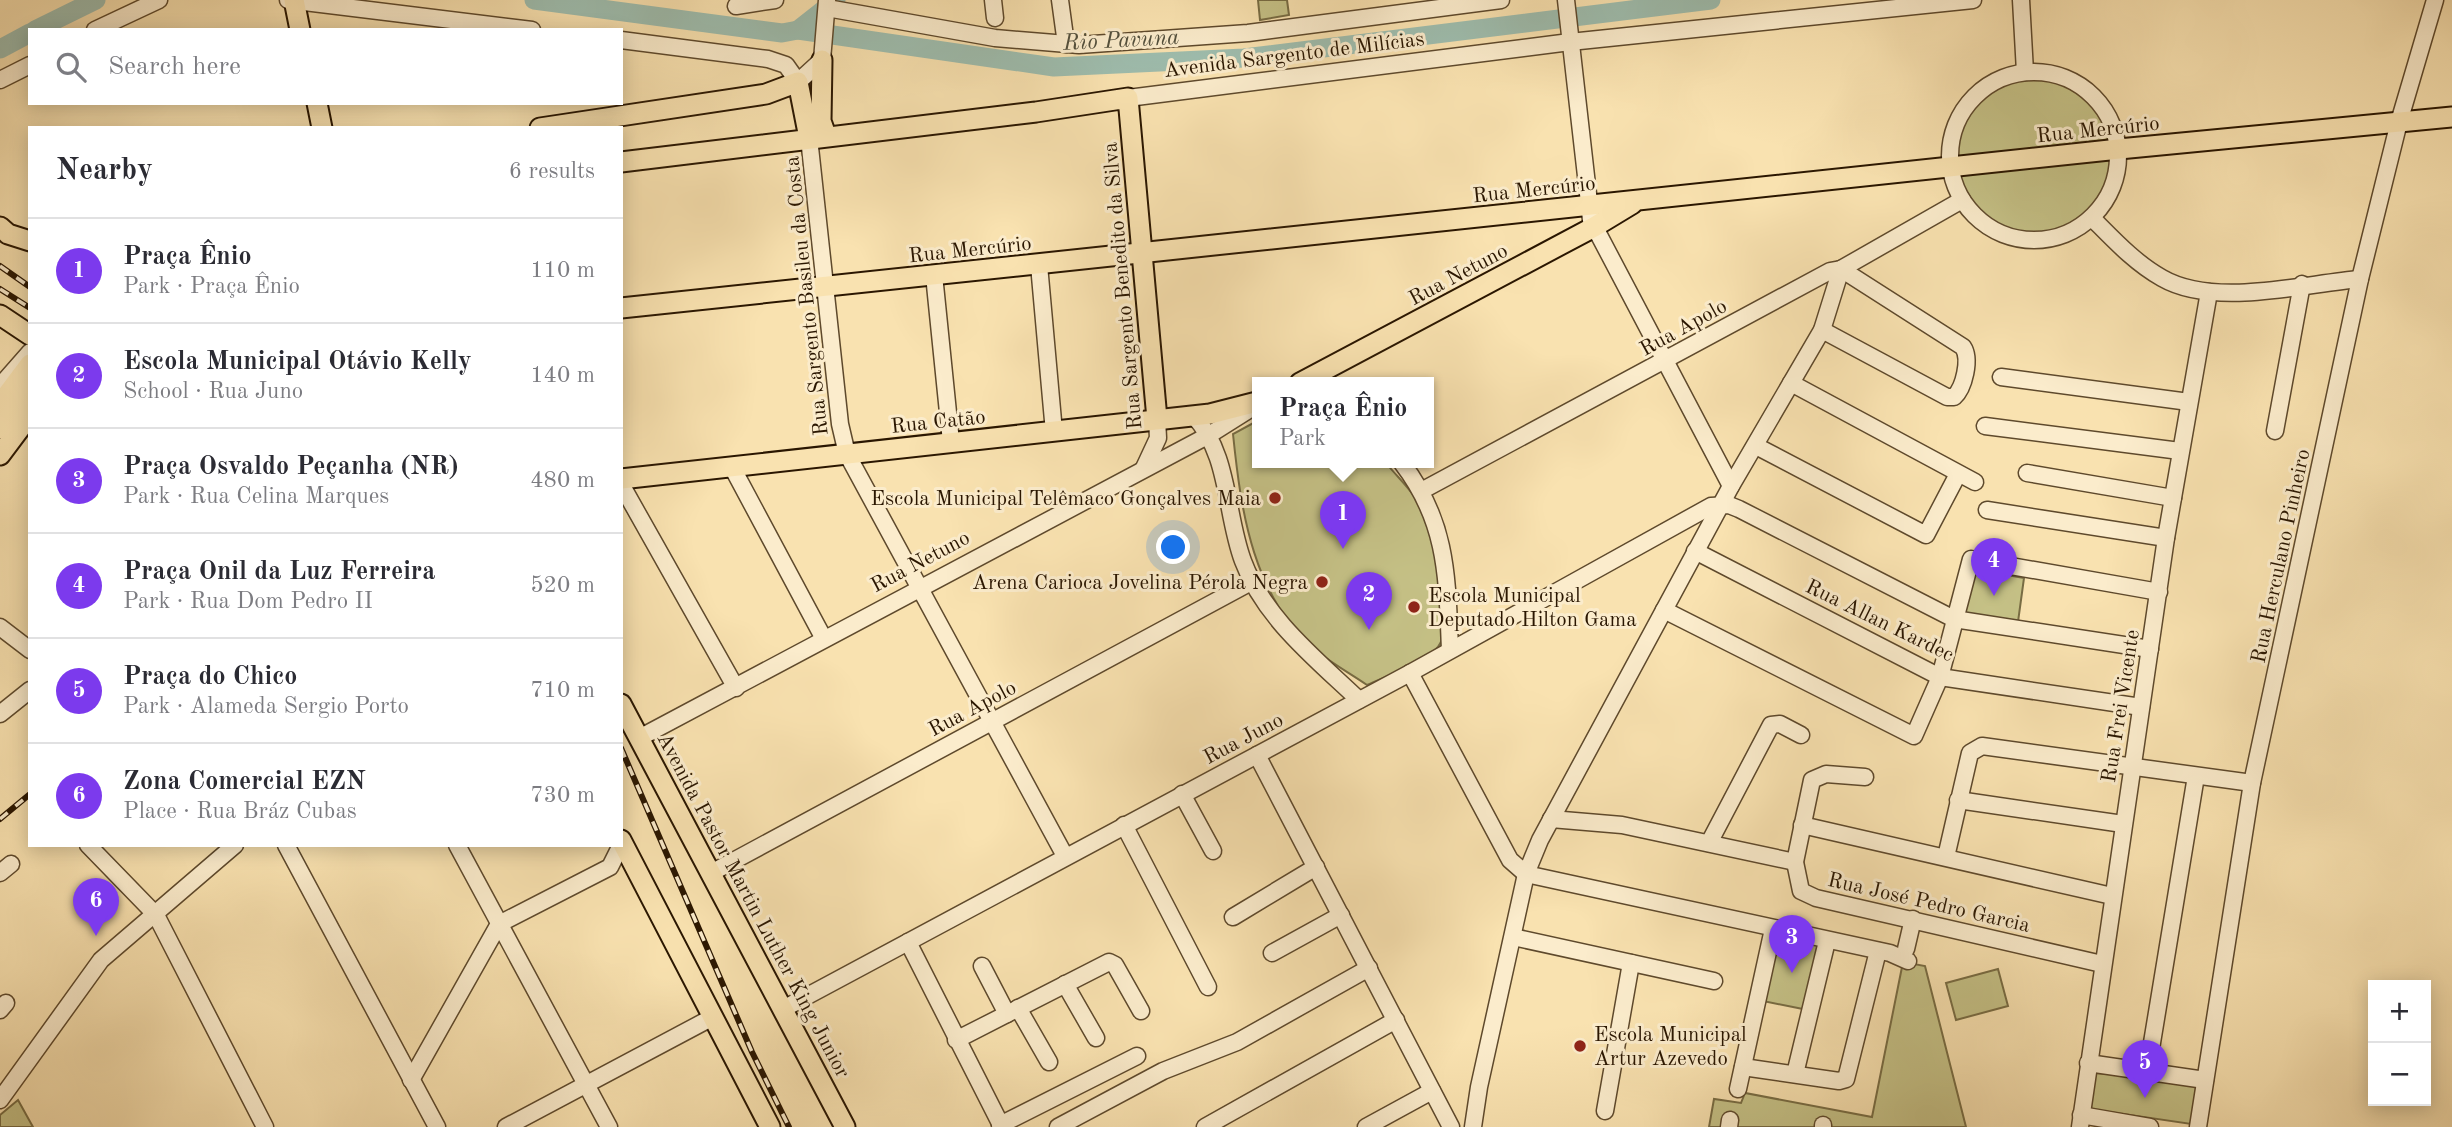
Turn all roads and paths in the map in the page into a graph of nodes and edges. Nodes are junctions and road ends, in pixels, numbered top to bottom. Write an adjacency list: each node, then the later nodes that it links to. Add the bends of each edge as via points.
1 (159, 0): 16 (street)
2 (288, 0): 3 (street)
3 (294, 0): 17 (main road); 18 (street)
4 (775, 0): 12 (street)
5 (993, 0): 15 (street)
6 (1060, 0): 21 (street)
7 (1501, 0): 21 (street, Avenida Sargento de Milícias, via 1248,33)
8 (1566, 0): 19 (street)
9 (1973, 0): 19 (street, Avenida Sargento de Milícias)
10 (2021, 0): 24 (street)
11 (2435, 0): 30 (street, Rua Herculano Pinheiro)
12 (736, 6)
13 (829, 8): 14 (street, Avenida Sargento de Milícias); 22 (street)
14 (864, 10): 21 (street, Avenida Sargento de Milícias, via 995,38)
15 (995, 18)
16 (100, 28)
17 (300, 28)
18 (516, 28)
19 (1570, 39): 27 (street, Avenida Sargento de Milícias); 39 (street)
20 (623, 40): 26 (street, via 768,59 786,65)
21 (1066, 44)
22 (822, 60): 26 (street); 33 (main road)
23 (28, 66): 25 (street)
24 (2025, 72): 34 (street, via 2063,76 2095,97 2115,130); 36 (street, via 1993,82 1967,104 1952,134)
25 (0, 80)
26 (797, 82): 32 (main road, via 766,94); 33 (main road)
27 (1128, 98): 33 (main road, Avenida Sargento de Milícias); 46 (main road, Rua Sargento Benedito da Silva)
28 (317, 105): 31 (main road)
29 (2452, 117): 30 (main road, Rua Mercúrio)
30 (2399, 122): 34 (main road, Rua Mercúrio); 50 (street, Rua Herculano Pinheiro)
31 (322, 126)
32 (553, 126)
33 (817, 137): 35 (main road, Avenida Sargento de Milícias); 52 (street, Rua Sargento Basileu da Costa)
34 (2119, 149): 36 (main road, Rua Mercúrio); 41 (street, via 2113,187)
35 (623, 162)
36 (1950, 168): 37 (street); 38 (main road, Rua Mercúrio)
37 (1962, 200): 41 (street, via 1986,226 2019,239 2052,238); 48 (street, Rua Apolo)
38 (1637, 201): 39 (main road, Rua Mercúrio); 42 (main road, Rua Netuno)
39 (1588, 206): 40 (main road, Rua Mercúrio); 42 (street)
40 (1552, 209): 45 (main road, via 1558,230); 46 (main road, Rua Mercúrio)
41 (2092, 218): 53 (street, via 2163,279)
42 (1594, 228): 45 (main road, Rua Netuno); 59 (street)
43 (4, 230): 44 (main road)
44 (28, 240)
45 (1554, 248): 61 (main road, Rua Netuno)
46 (1144, 253): 47 (main road, Rua Mercúrio); 72 (main road, Rua Sargento Benedito da Silva)
47 (1039, 265): 49 (main road, Rua Mercúrio); 76 (street)
48 (1841, 268): 56 (street); 56 (street, via 1963,347 1967,362 1959,392 1947,397); 59 (street, Rua Apolo)
49 (934, 275): 52 (main road, Rua Mercúrio); 78 (street)
50 (2360, 279): 51 (street); 123 (street, Rua Herculano Pinheiro)
51 (2302, 284): 53 (street); 75 (street)
52 (825, 288): 54 (main road, Rua Mercúrio); 81 (street, Rua Sargento Basileu da Costa)
53 (2209, 292): 66 (street, Rua Frei Vicente)
54 (623, 308)
55 (0, 315): 57 (main road)
56 (1822, 330): 63 (street)
57 (28, 334)
58 (28, 354): 64 (street)
59 (1666, 361): 90 (street); 92 (street, Rua Apolo)
60 (28, 367): 67 (main road)
61 (1315, 377)
62 (2001, 377): 66 (street)
63 (1791, 383): 79 (street); 87 (street)
64 (0, 386)
65 (28, 391): 74 (main road)
66 (2189, 402): 80 (street, Rua Frei Vicente)
67 (0, 404)
68 (1252, 404): 70 (main road, Rua Catão)
69 (1252, 406): 77 (street, Rua Netuno)
70 (1193, 415): 72 (main road, Rua Catão); 77 (street)
71 (28, 418): 82 (main road)
72 (1157, 419): 76 (main road, Rua Catão); 84 (street, Rua Sargento Benedito da Silva, via 1158,438)
73 (1985, 426): 80 (street)
74 (0, 429)
75 (2275, 431)
76 (1054, 432): 78 (main road, Rua Catão)
77 (1209, 435): 84 (street, Rua Netuno); 98 (street, via 1234,534)
78 (951, 442): 81 (main road, Rua Catão)
79 (1756, 446): 87 (street, via 1926,535); 90 (street)
80 (2180, 451): 93 (street, Rua Frei Vicente)
81 (847, 454): 83 (main road, Rua Catão); 99 (street, Rua Sargento Basileu da Costa)
82 (0, 455)
83 (732, 467): 88 (main road, Rua Catão); 104 (street)
84 (1144, 468): 99 (street, Rua Netuno)
85 (1406, 468): 92 (street)
86 (2027, 473): 93 (street)
87 (1958, 474): 89 (street)
88 (623, 479)
89 (1975, 482)
90 (1731, 486): 94 (street)
91 (623, 488): 110 (street)
92 (1423, 490): 107 (street, via 1444,554)
93 (2173, 498): 96 (street, Rua Frei Vicente)
94 (1721, 504): 97 (street); 102 (street, via 1739,509); 107 (street, Rua Juno, via 1701,510)
95 (1987, 510): 96 (street)
96 (2166, 538): 100 (street, Rua Frei Vicente)
97 (1695, 551): 101 (street); 109 (street, Rua Allan Kardec)
98 (1253, 582): 112 (street, via 1289,632); 116 (street, Rua Apolo)
99 (918, 587): 104 (street, Rua Netuno); 116 (street, Rua Sargento Basileu da Costa)
100 (2159, 592): 102 (street, via 1971,559); 106 (street, Rua Frei Vicente)
101 (1664, 610): 109 (street, via 1914,736); 126 (street)
102 (1954, 620): 106 (street); 109 (street)
103 (0, 627): 105 (street)
104 (824, 639): 110 (street, Rua Netuno)
105 (28, 648)
106 (2150, 649): 114 (street, Rua Frei Vicente)
107 (1450, 650): 108 (street, Rua Juno)
108 (1410, 673): 112 (street, Rua Juno); 145 (street, via 1510,860)
109 (1940, 677): 114 (street, Rua Allan Kardec)
110 (736, 688): 118 (street, Rua Netuno)
111 (28, 692): 115 (street)
112 (1359, 700): 119 (street, Rua Juno)
113 (623, 707): 118 (main road, Avenida Pastor Martin Luther King Junior)
114 (2141, 707): 120 (street, Rua Frei Vicente)
115 (0, 714)
116 (990, 721): 138 (street, Rua Sargento Basileu da Costa); 144 (street, Rua Apolo)
117 (1801, 735): 130 (street, via 1780,724 1771,726)
118 (641, 737): 144 (main road, Avenida Pastor Martin Luther King Junior)
119 (1257, 755): 124 (street, Rua Juno); 143 (street)
120 (2132, 767): 121 (street); 125 (street, via 1982,746 1970,753); 127 (street, Rua Frei Vicente)
121 (2196, 776): 123 (street); 176 (street)
122 (1864, 777): 129 (street, via 1835,775 1812,780)
123 (2252, 783): 179 (street, Rua Herculano Pinheiro)
124 (1182, 794): 128 (street, Rua Juno); 137 (street)
125 (1958, 800): 127 (street); 139 (street)
126 (1551, 819): 130 (street, via 1622,825); 145 (street)
127 (2123, 824): 146 (street, Rua Frei Vicente)
128 (1124, 825): 138 (street, Rua Juno); 164 (street)
129 (1802, 825): 139 (street); 140 (street)
130 (1709, 843): 140 (street)
131 (623, 845): 141 (main road)
132 (90, 847): 147 (street)
133 (232, 847): 147 (street)
134 (287, 847): 178 (street)
135 (458, 847): 151 (street)
136 (620, 847): 142 (street)
137 (1213, 852)
138 (1065, 856): 154 (street, Rua Juno)
139 (1947, 857): 146 (street)
140 (1795, 862): 150 (street, Rua José Pedro Garcia, via 1797,884 1809,896)
141 (633, 863): 142 (street); 168 (main road)
142 (610, 867): 151 (street)
143 (1316, 867): 148 (street); 149 (street)
144 (711, 873): 165 (main road, Avenida Pastor Martin Luther King Junior)
145 (1526, 874): 152 (street); 153 (street)
146 (2112, 896): 159 (street, Rua Frei Vicente)
147 (156, 915): 183 (street, via 94,969); 187 (street)
148 (1341, 915): 157 (street); 161 (street)
149 (1233, 917)
150 (1913, 919): 156 (street, via 1907,955); 159 (street, Rua José Pedro Garcia)
151 (499, 924): 178 (street); 180 (street)
152 (1773, 929): 155 (street); 175 (street)
153 (1513, 937): 158 (street); 197 (street)
154 (908, 942): 165 (street, Rua Juno); 171 (street)
155 (1827, 942): 156 (street); 177 (street)
156 (1878, 951): 177 (street, via 1846,1079)
157 (1272, 953)
158 (1631, 963): 162 (street); 184 (street)
159 (2102, 964): 174 (street, Rua Frei Vicente)
160 (982, 966): 166 (street)
161 (1369, 968): 169 (street); 193 (street, via 1237,1042 1163,1071)
162 (1714, 981)
163 (1065, 984): 166 (street); 167 (street, via 1111,962); 170 (street)
164 (1208, 987)
165 (783, 1009): 192 (main road, Avenida Pastor Martin Luther King Junior)
166 (1013, 1011): 171 (street); 173 (street)
167 (1141, 1012)
168 (713, 1017): 180 (street); 191 (main road)
169 (1396, 1020): 182 (street); 194 (street)
170 (1096, 1038)
171 (956, 1040): 186 (street)
172 (1137, 1056): 186 (street)
173 (1049, 1062)
174 (2088, 1063): 176 (street); 185 (street, Rua Frei Vicente)
175 (1743, 1067): 177 (street); 181 (street)
176 (2147, 1073): 179 (street)
177 (1795, 1074)
178 (411, 1080): 188 (street)
179 (2205, 1080): 199 (street, Rua Herculano Pinheiro)
180 (585, 1083): 189 (street); 190 (street)
181 (1738, 1089)
182 (1433, 1091): 195 (street); 196 (street)
183 (0, 1100)
184 (1605, 1111)
185 (2080, 1121): 198 (street)
186 (1001, 1126)
187 (265, 1127)
188 (437, 1127)
189 (506, 1127)
190 (609, 1127)
191 (770, 1127)
192 (845, 1127)
193 (1058, 1127)
194 (1205, 1127)
195 (1366, 1127)
196 (1451, 1127)
197 (1474, 1127)
198 (2144, 1127)
199 (2198, 1127)

